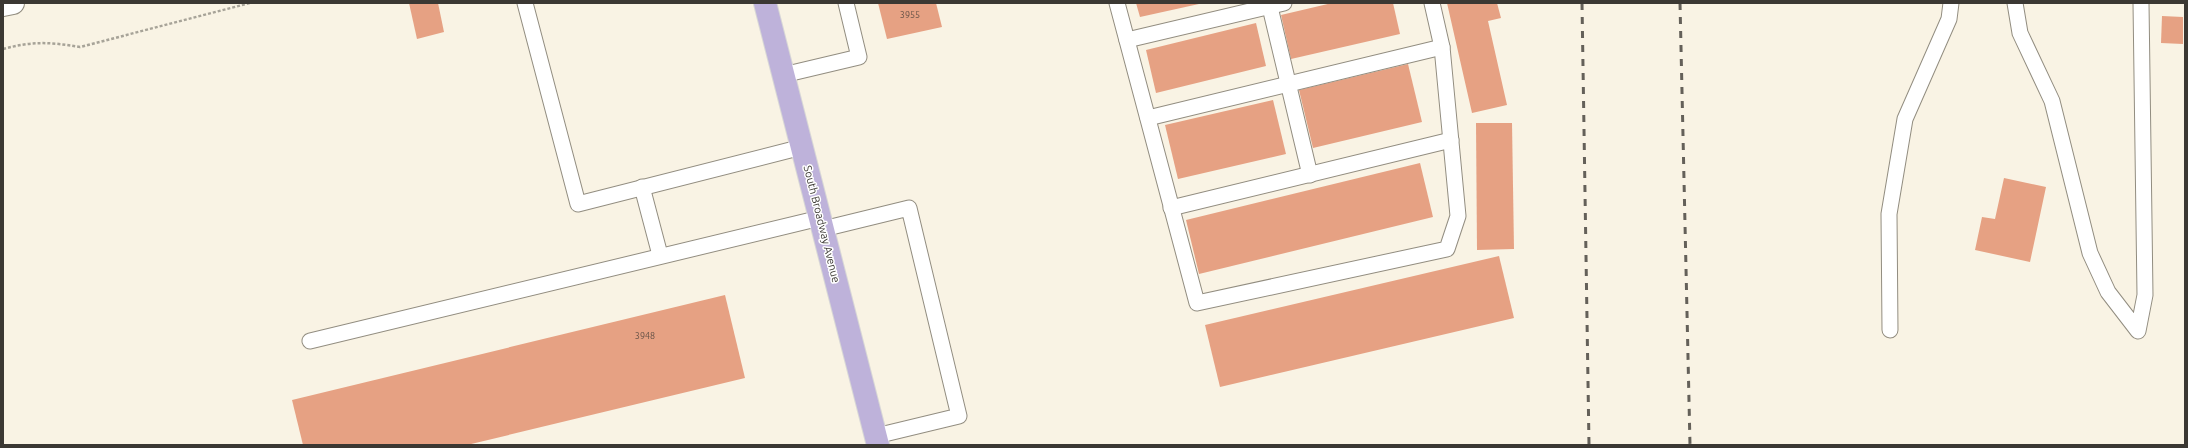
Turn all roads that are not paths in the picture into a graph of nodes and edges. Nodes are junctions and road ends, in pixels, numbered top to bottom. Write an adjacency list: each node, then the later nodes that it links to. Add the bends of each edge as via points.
1 (13, 3): 11 (street)
2 (526, 3): 20 (lane, via 578,204)
3 (765, 3): 14 (main road, South Broadway Avenue)
4 (846, 3): 14 (lane, via 859,57)
5 (1117, 3): 12 (lane)
6 (1432, 3): 13 (lane)
7 (1951, 3): 24 (lane, via 1949,18 1905,119 1889,214)
8 (2015, 3): 9 (lane, via 2020,33 2052,101 2090,253 2108,292 2138,331 2146,295)
9 (2141, 3)
10 (1274, 4): 12 (lane); 15 (lane)
11 (3, 5)
12 (1127, 40): 16 (lane)
13 (1442, 47): 15 (lane); 17 (lane)
14 (784, 75): 18 (main road, South Broadway Avenue)
15 (1289, 84): 16 (lane); 19 (lane)
16 (1148, 118): 21 (lane)
17 (1451, 140): 19 (lane); 21 (lane, via 1458,216 1447,249 1196,303)
18 (802, 147): 20 (lane); 22 (main road, South Broadway Avenue)
19 (1310, 174): 21 (lane)
20 (642, 187): 23 (lane)
21 (1171, 208)
22 (821, 223): 23 (lane); 26 (main road, South Broadway Avenue); 26 (lane, via 909,208 959,416)
23 (660, 255): 25 (lane)
24 (1890, 330)
25 (310, 341)
26 (877, 440)

